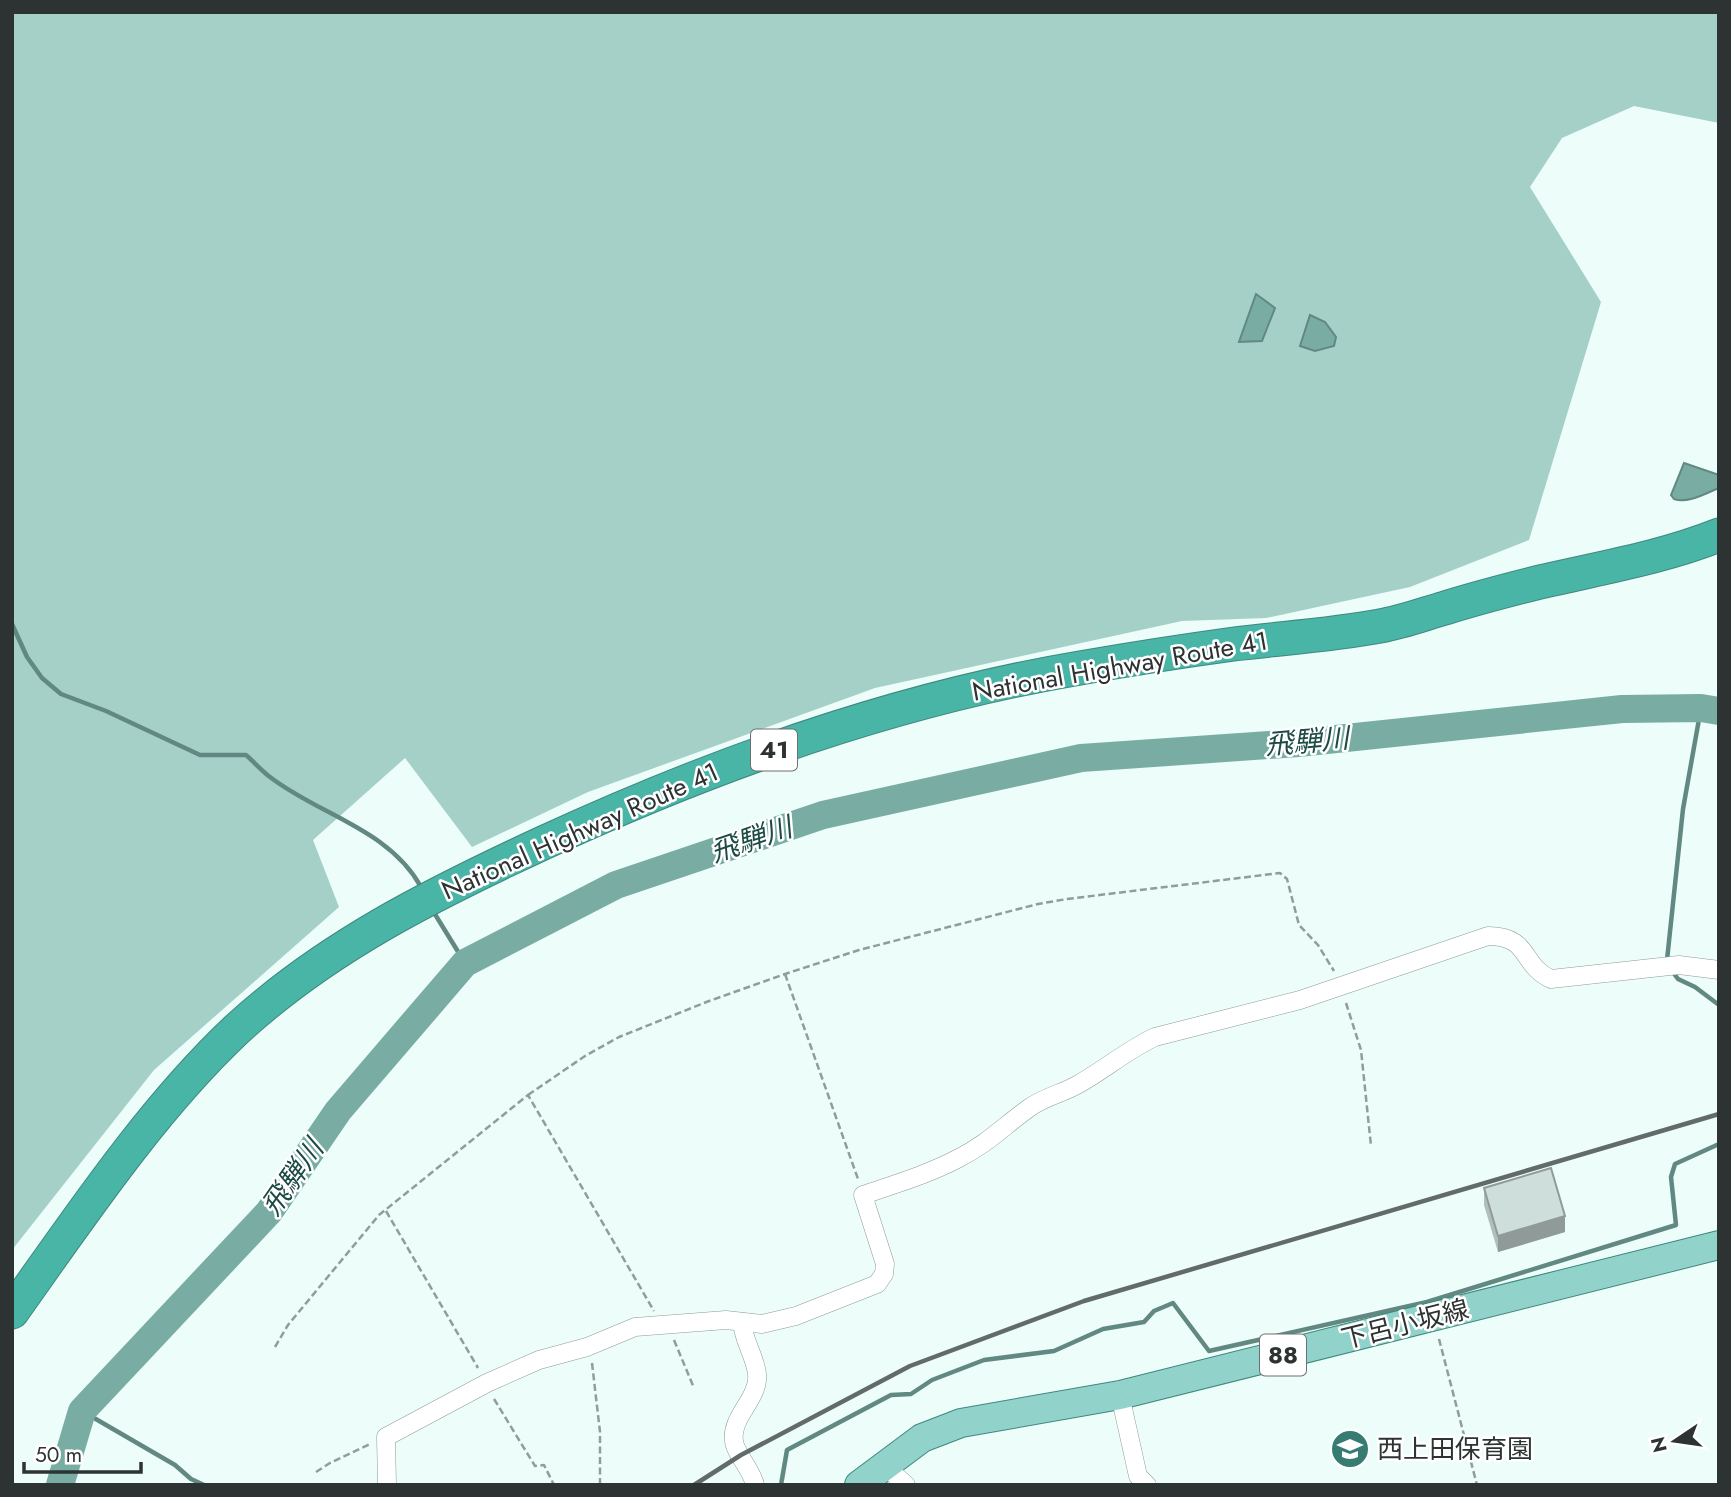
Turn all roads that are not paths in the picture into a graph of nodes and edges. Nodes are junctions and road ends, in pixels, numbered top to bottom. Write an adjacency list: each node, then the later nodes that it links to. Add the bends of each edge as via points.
1 (1719, 535): 4 (highway, National Highway Route 41 / 41, via 1670,552 1384,626 1075,669 951,695 725,766 634,801 392,917 273,999 237,1029 169,1102)
2 (1719, 970): 5 (street, via 1679,965 1551,979 1534,968 1516,942 1488,936 1300,1000 1155,1037 1076,1086 1046,1097 959,1158 863,1195 884,1264 877,1284 796,1316 762,1324)
3 (1719, 1245): 6 (main road, 下呂小坂線 / 88)
4 (12, 1312)
5 (742, 1321): 8 (street, via 635,1327 485,1383 386,1437); 9 (street, via 757,1381 739,1420 734,1444)
6 (1120, 1395): 7 (main road, 下呂小坂線 / 88, via 961,1423 922,1438); 12 (street, via 1138,1476)
7 (885, 1466): 10 (main road, 下呂小坂線 / 88); 11 (street)
8 (387, 1485)
9 (755, 1485)
10 (859, 1485)
11 (906, 1485)
12 (1147, 1485)

